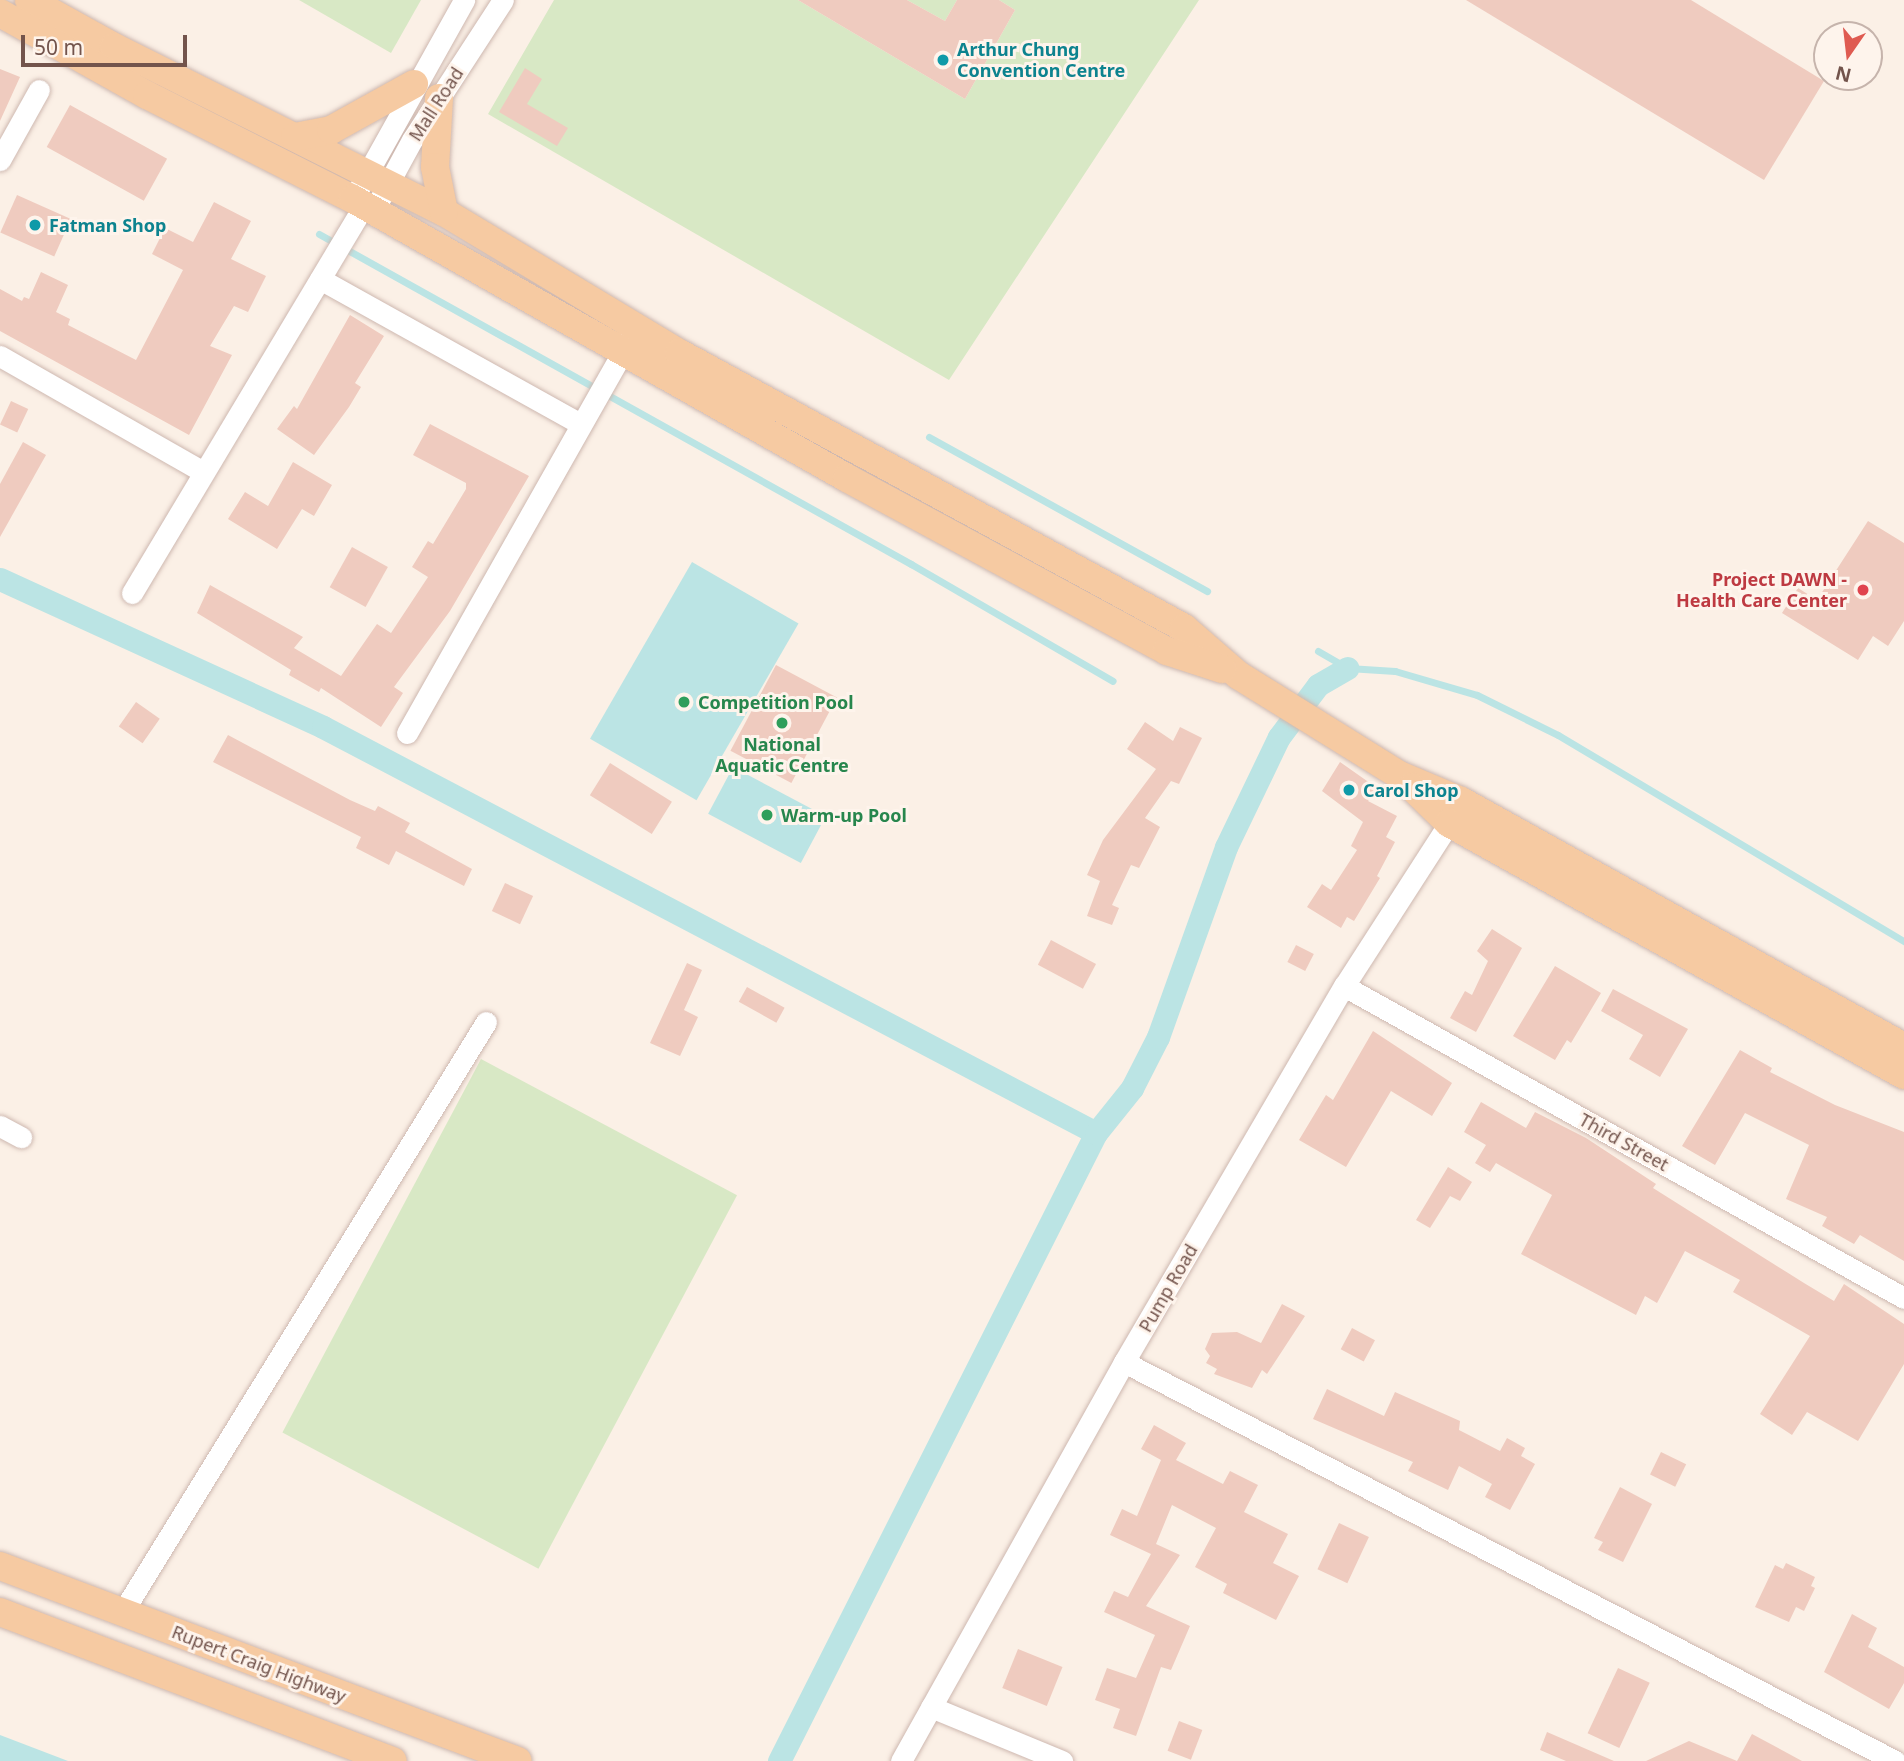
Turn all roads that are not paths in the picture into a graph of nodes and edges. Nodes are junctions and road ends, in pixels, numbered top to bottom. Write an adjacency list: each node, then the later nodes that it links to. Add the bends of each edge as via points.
1 (29, 0): 8 (main road)
2 (464, 0): 5 (street, Mall Road)
3 (503, 0): 7 (street, Mall Road)
4 (0, 13): 11 (main road)
5 (414, 84): 8 (main road, via 331,131); 10 (street, Mall Road)
6 (39, 90): 9 (street)
7 (439, 98): 10 (street, Mall Road); 12 (main road, via 435,167)
8 (295, 137): 10 (main road)
9 (0, 160)
10 (378, 176): 11 (street, Mall Road); 12 (main road)
11 (362, 208): 13 (street, Mall Road); 14 (main road)
12 (444, 212): 14 (main road)
13 (323, 275): 16 (street); 17 (street, Mall Road)
14 (624, 349): 16 (street); 20 (main road, via 858,453 1184,628 1245,679)
15 (0, 356): 17 (street)
16 (581, 424): 19 (street)
17 (203, 472): 18 (street, Mall Road)
18 (132, 593)
19 (407, 733)
20 (1393, 771): 21 (main road); 24 (main road, via 1461,801)
21 (1449, 823): 22 (street, Pump Road); 25 (main road)
22 (1344, 986): 28 (street, Third Street); 29 (street, Pump Road)
23 (486, 1022): 32 (street)
24 (1904, 1047)
25 (1904, 1075)
26 (0, 1126): 27 (street)
27 (21, 1137)
28 (1904, 1298)
29 (1124, 1362): 33 (street, Pump Road); 38 (street)
30 (0, 1566): 32 (main road, Rupert Craig Highway)
31 (0, 1612): 34 (main road)
32 (122, 1613): 35 (main road, Rupert Craig Highway)
33 (931, 1707): 36 (street, Pump Road); 37 (street)
34 (393, 1761)
35 (518, 1761)
36 (901, 1761)
37 (1062, 1761)
38 (1895, 1761)

